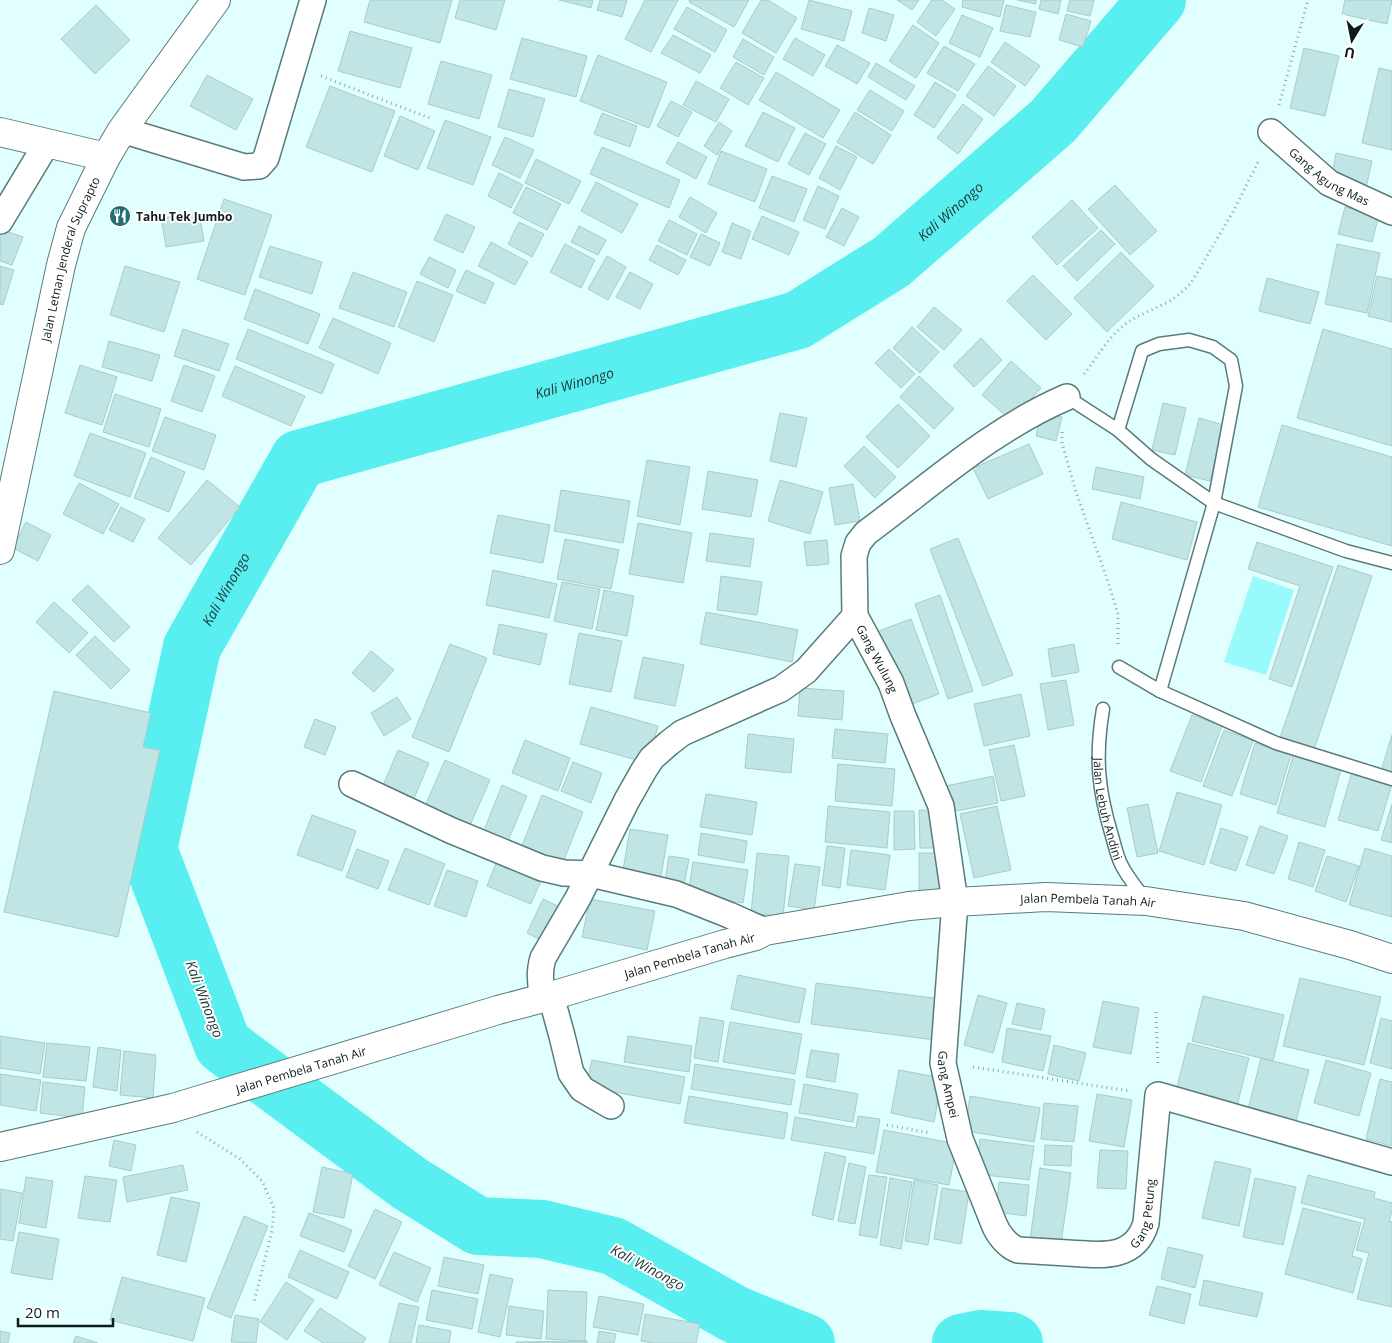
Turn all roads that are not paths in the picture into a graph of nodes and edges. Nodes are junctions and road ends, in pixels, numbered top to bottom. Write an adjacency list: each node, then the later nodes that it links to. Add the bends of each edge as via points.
1 (216, 0): 3 (main road, Jalan Letnan Jenderal Suprapto)
2 (313, 0): 3 (street, via 266,158 260,166 244,167)
3 (122, 130): 7 (main road, Jalan Letnan Jenderal Suprapto)
4 (0, 132): 6 (main road)
5 (1271, 132): 8 (street, Gang Agung Mas, via 1329,183)
6 (47, 143): 7 (main road); 9 (street)
7 (106, 157): 13 (main road, Jalan Letnan Jenderal Suprapto, via 68,237)
8 (1392, 212)
9 (0, 221)
10 (1067, 397): 11 (lane); 15 (street, Gang Wulung, via 993,438 866,533 854,556)
11 (1118, 430): 12 (lane, via 1151,459); 12 (lane, via 1142,351 1159,344 1189,340 1213,347 1231,360 1236,386)
12 (1214, 504): 14 (lane, via 1346,551); 17 (lane)
13 (0, 550)
14 (1392, 563)
15 (855, 616): 21 (street, via 806,671 781,689 682,733 652,758 627,800); 23 (street, Gang Wulung, via 891,684 941,806)
16 (1119, 667): 17 (lane)
17 (1160, 691): 19 (lane, via 1276,743)
18 (1103, 709): 22 (lane, Jalan Lebuh Andini, via 1098,760 1104,808 1121,864)
19 (1392, 779)
20 (352, 784): 21 (street, via 542,868)
21 (591, 874): 24 (street, via 676,894); 26 (street, via 543,958 541,978)
22 (1146, 901): 23 (main road, Jalan Pembela Tanah Air, via 1046,897); 25 (main road, Jalan Pembela Tanah Air, via 1244,916)
23 (955, 902): 24 (main road, Jalan Pembela Tanah Air, via 908,906); 30 (street, Gang Ampei, via 943,1063 960,1139 997,1231)
24 (765, 932): 26 (main road, Jalan Pembela Tanah Air)
25 (1392, 959)
26 (547, 997): 27 (street, via 562,1036 571,1073 582,1089); 28 (main road, Jalan Pembela Tanah Air, via 168,1109)
27 (611, 1106)
28 (0, 1147)
29 (1392, 1162): 30 (street, Gang Petung, via 1158,1095 1146,1223 1141,1236 1131,1247 1105,1255)
30 (1018, 1250)

